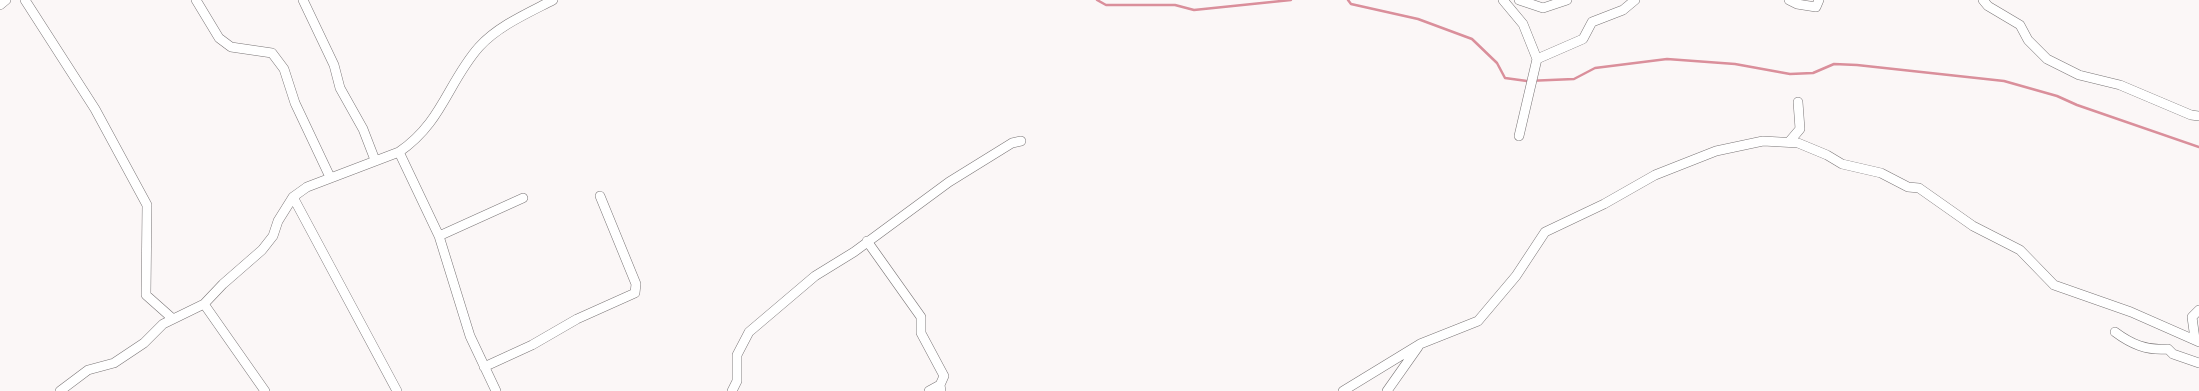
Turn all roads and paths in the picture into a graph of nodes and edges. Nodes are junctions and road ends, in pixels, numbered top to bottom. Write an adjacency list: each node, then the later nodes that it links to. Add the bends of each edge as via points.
1 (6, 0): 13 (street)
2 (26, 0): 30 (street, via 95,109 147,205 146,295)
3 (196, 0): 22 (street, via 219,38 232,47 272,53 284,69 295,103)
4 (303, 0): 21 (street)
5 (553, 0): 20 (street, via 491,34 460,74 442,108 425,129)
6 (1503, 0): 14 (street, via 1522,24)
7 (1519, 0): 8 (street, via 1543,8)
8 (1567, 0)
9 (1635, 0): 14 (street, via 1623,10 1592,22 1583,39)
10 (1789, 0): 11 (street, via 1816,8)
11 (1819, 0)
12 (1983, 0): 16 (street, via 2020,25 2028,40 2046,59 2079,75 2120,84)
13 (0, 5)
14 (1537, 60): 17 (street)
15 (1798, 102): 19 (street, via 1800,128)
16 (2199, 116)
17 (1519, 136)
18 (1020, 141): 27 (street, via 949,182)
19 (1789, 142): 32 (street, via 1827,155 1842,164 1881,173 1908,187 1919,188 1973,226 2020,250 2054,284); 33 (street, via 1763,141 1716,151 1655,175 1545,232 1516,276 1478,320)
20 (399, 152): 21 (street); 26 (street)
21 (375, 160): 22 (street)
22 (330, 177): 24 (street, via 307,187)
23 (600, 196): 35 (street, via 636,284 635,293)
24 (293, 198): 28 (street, via 262,250); 39 (street)
25 (523, 198): 26 (street)
26 (439, 236): 35 (street, via 470,336)
27 (867, 241): 36 (street, via 921,317 921,333 944,376); 41 (street, via 815,276 749,332 737,355 737,381)
28 (204, 304): 30 (street); 38 (street)
29 (2199, 310): 32 (street, via 2192,317)
30 (173, 319): 37 (street, via 163,324 144,343 114,362 88,370)
31 (2115, 332): 34 (street, via 2133,345 2168,349 2172,354)
32 (2198, 338)
33 (1420, 344): 43 (street); 44 (street)
34 (2199, 363)
35 (484, 367): 40 (street)
36 (941, 388): 42 (street)
37 (60, 391)
38 (265, 391)
39 (397, 391)
40 (496, 391)
41 (732, 391)
42 (929, 391)
43 (1343, 391)
44 (1387, 391)

